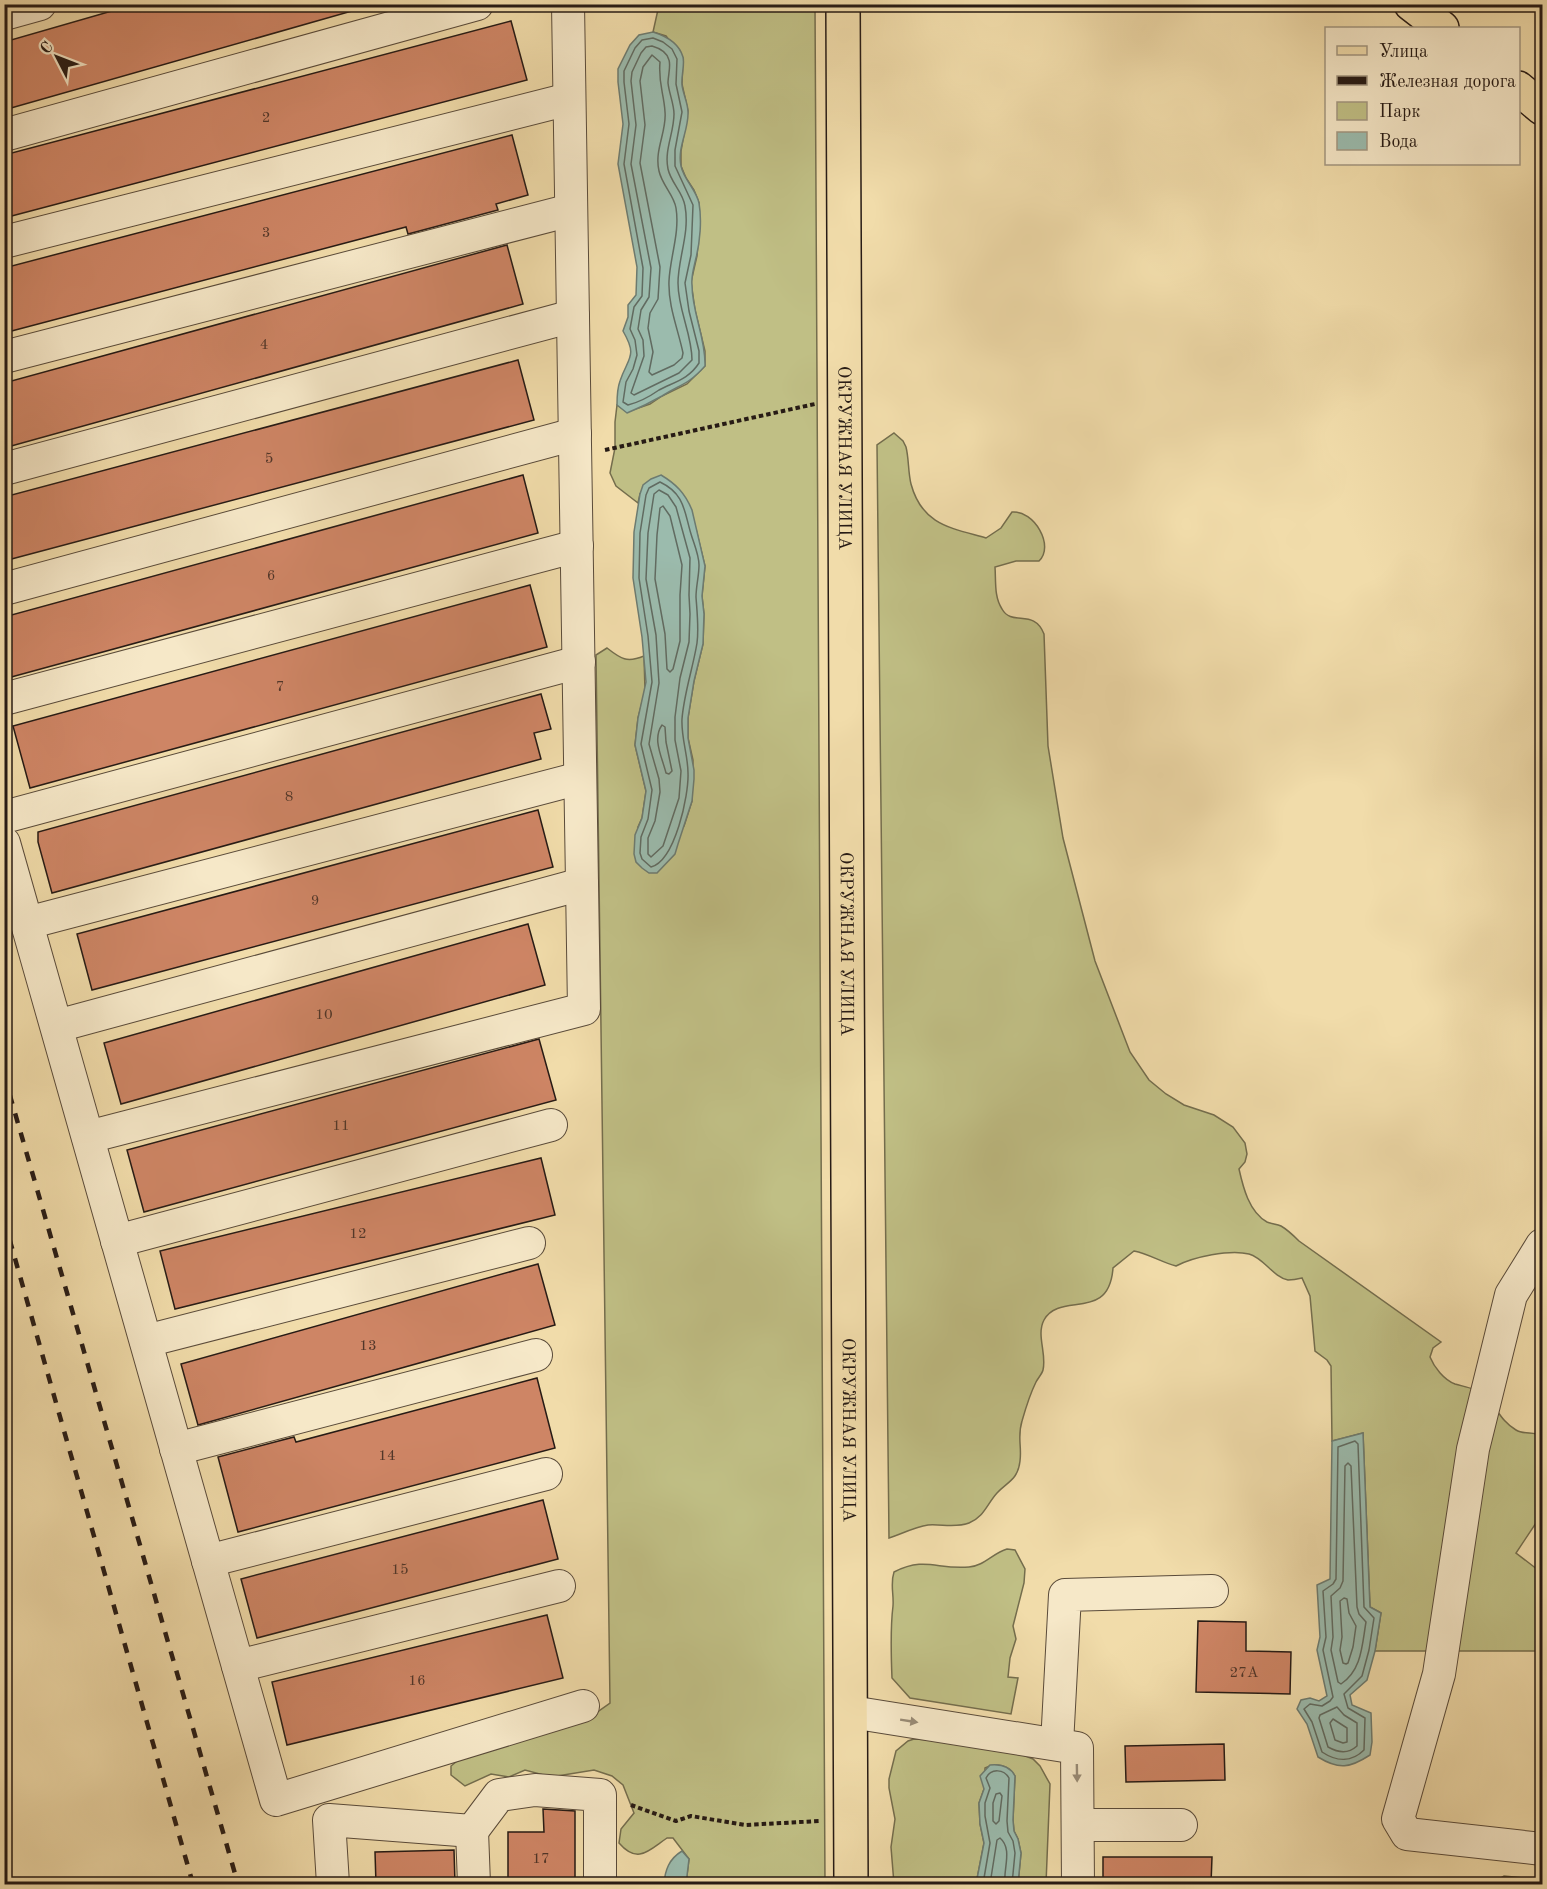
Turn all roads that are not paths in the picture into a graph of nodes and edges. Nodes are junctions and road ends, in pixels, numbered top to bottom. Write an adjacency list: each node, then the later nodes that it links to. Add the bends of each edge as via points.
1 (40, 4): 6 (lane)
2 (477, 4): 11 (lane)
3 (568, 4): 9 (lane)
4 (843, 4): 42 (main road, ОКРУЖНАЯ УЛИЦА)
5 (1412, 4): 7 (main road)
6 (4, 14)
7 (1441, 27)
8 (1520, 90): 10 (main road)
9 (569, 99): 12 (lane); 13 (lane)
10 (1542, 108)
11 (4, 135)
12 (571, 210): 14 (lane); 15 (lane)
13 (4, 242)
14 (573, 316): 16 (lane); 17 (lane)
15 (4, 357)
16 (575, 445): 18 (lane); 19 (lane)
17 (4, 469)
18 (577, 546): 20 (lane); 21 (lane)
19 (4, 589)
20 (579, 662): 22 (lane); 23 (lane)
21 (4, 699)
22 (580, 778): 25 (lane); 26 (lane)
23 (4, 817)
24 (4, 843): 26 (lane)
25 (582, 884): 27 (lane); 29 (lane, via 584,1009)
26 (27, 922): 27 (lane)
27 (57, 1026): 29 (lane)
28 (551, 1125): 30 (lane)
29 (88, 1137): 30 (lane)
30 (117, 1240): 33 (lane)
31 (529, 1243): 33 (lane)
32 (1542, 1245): 47 (lane, via 1511,1295 1473,1449 1438,1674 1398,1820 1407,1834)
33 (146, 1341): 35 (lane)
34 (536, 1355): 35 (lane)
35 (177, 1449): 37 (lane)
36 (546, 1474): 37 (lane)
37 (208, 1561): 40 (lane)
38 (559, 1586): 40 (lane)
39 (1212, 1591): 43 (lane, via 1065,1595)
40 (238, 1666): 41 (lane, via 276,1800)
41 (583, 1706)
42 (851, 1712): 43 (lane, one-way to 43); 51 (main road, ОКРУЖНАЯ УЛИЦА)
43 (1057, 1744): 44 (lane, one-way to 44, via 1077,1748)
44 (1078, 1825): 45 (lane); 52 (lane)
45 (1181, 1825)
46 (472, 1830): 48 (lane, via 329,1820); 49 (lane); 50 (lane, via 499,1795 534,1790 600,1795)
47 (1542, 1849)
48 (333, 1884)
49 (474, 1884)
50 (600, 1884)
51 (851, 1884)
52 (1078, 1884)

